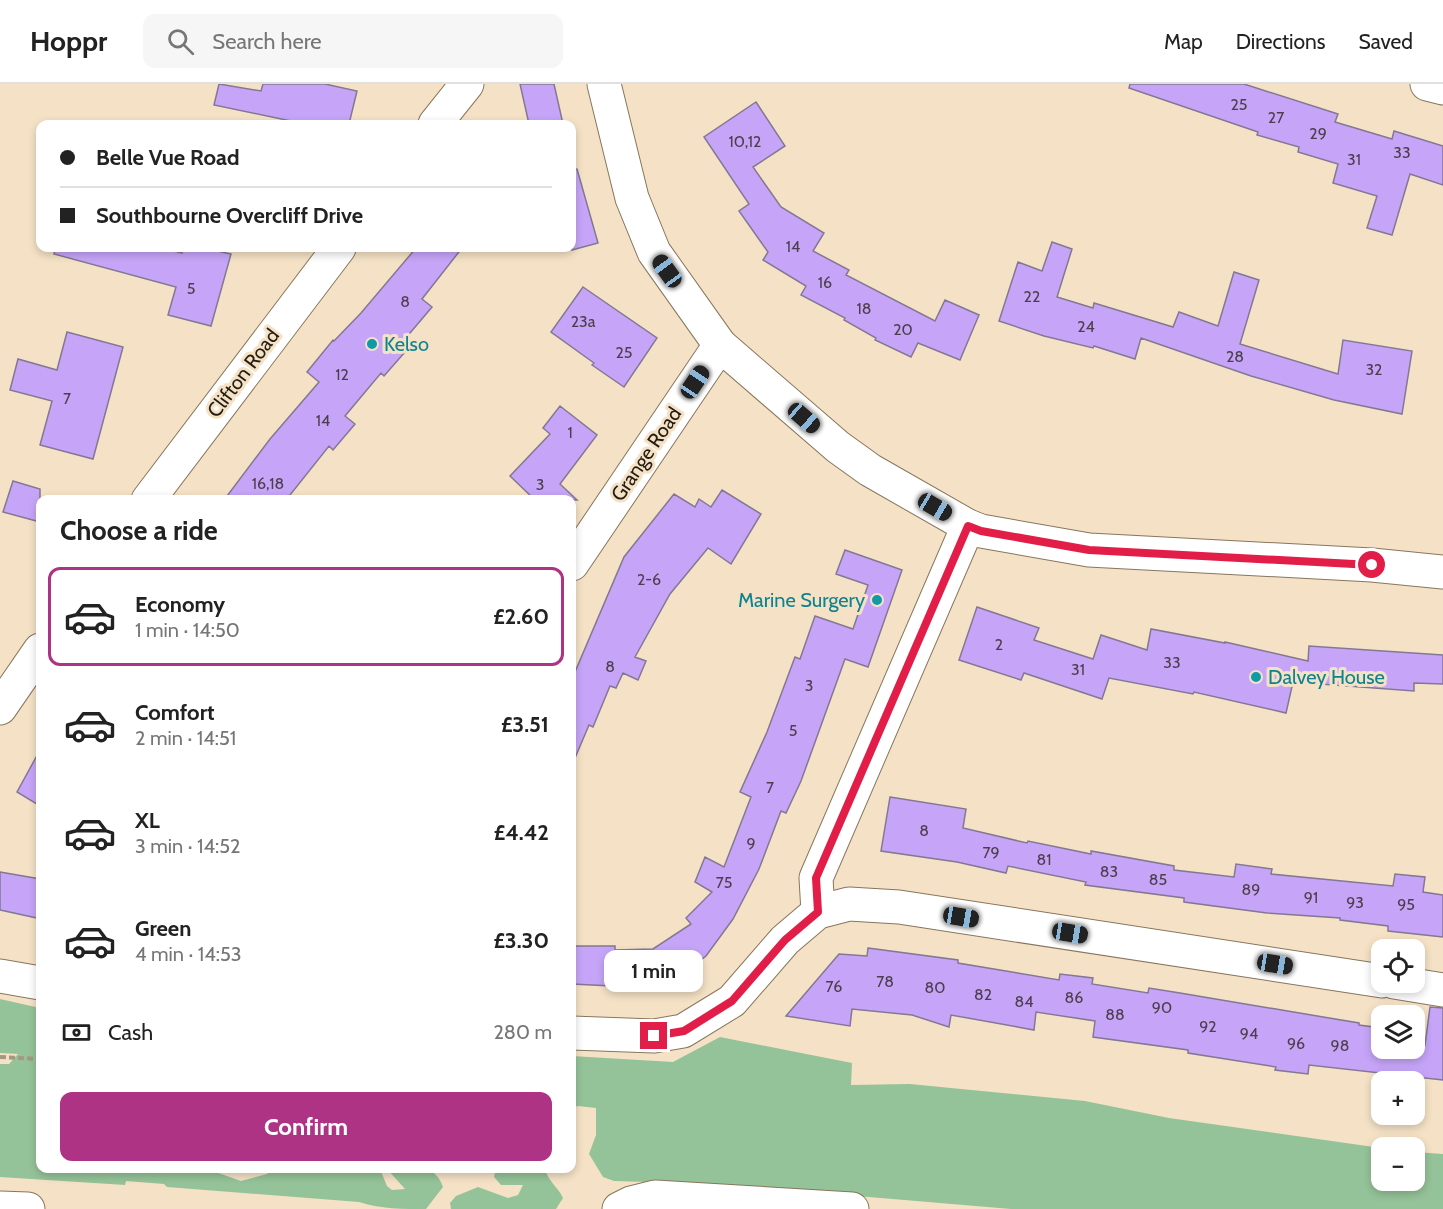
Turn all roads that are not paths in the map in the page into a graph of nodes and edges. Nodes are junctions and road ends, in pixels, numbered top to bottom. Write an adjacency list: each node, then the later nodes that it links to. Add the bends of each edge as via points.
1 (467, 84): 5 (street)
2 (604, 84): 7 (street, via 632,198 654,252)
3 (1427, 84): 4 (street)
4 (1443, 88)
5 (438, 120)
6 (336, 252): 8 (street, Clifton Road)
7 (720, 345): 9 (street, via 838,447 870,470); 10 (street, Grange Road)
8 (152, 495)
9 (968, 526): 11 (street, via 1089,550); 14 (street, via 816,878)
10 (576, 558)
11 (1443, 572)
12 (36, 656): 13 (street)
13 (0, 708)
14 (818, 912): 16 (street, via 849,904 898,907); 20 (street, via 785,940 732,1001 684,1031 654,1036)
15 (0, 976): 17 (street)
16 (1371, 979)
17 (36, 982)
18 (1425, 987): 19 (street)
19 (1443, 990)
20 (576, 1034)
21 (0, 1208): 22 (street)
22 (28, 1209)
23 (620, 1209): 24 (street, via 655,1197)
24 (852, 1209)

